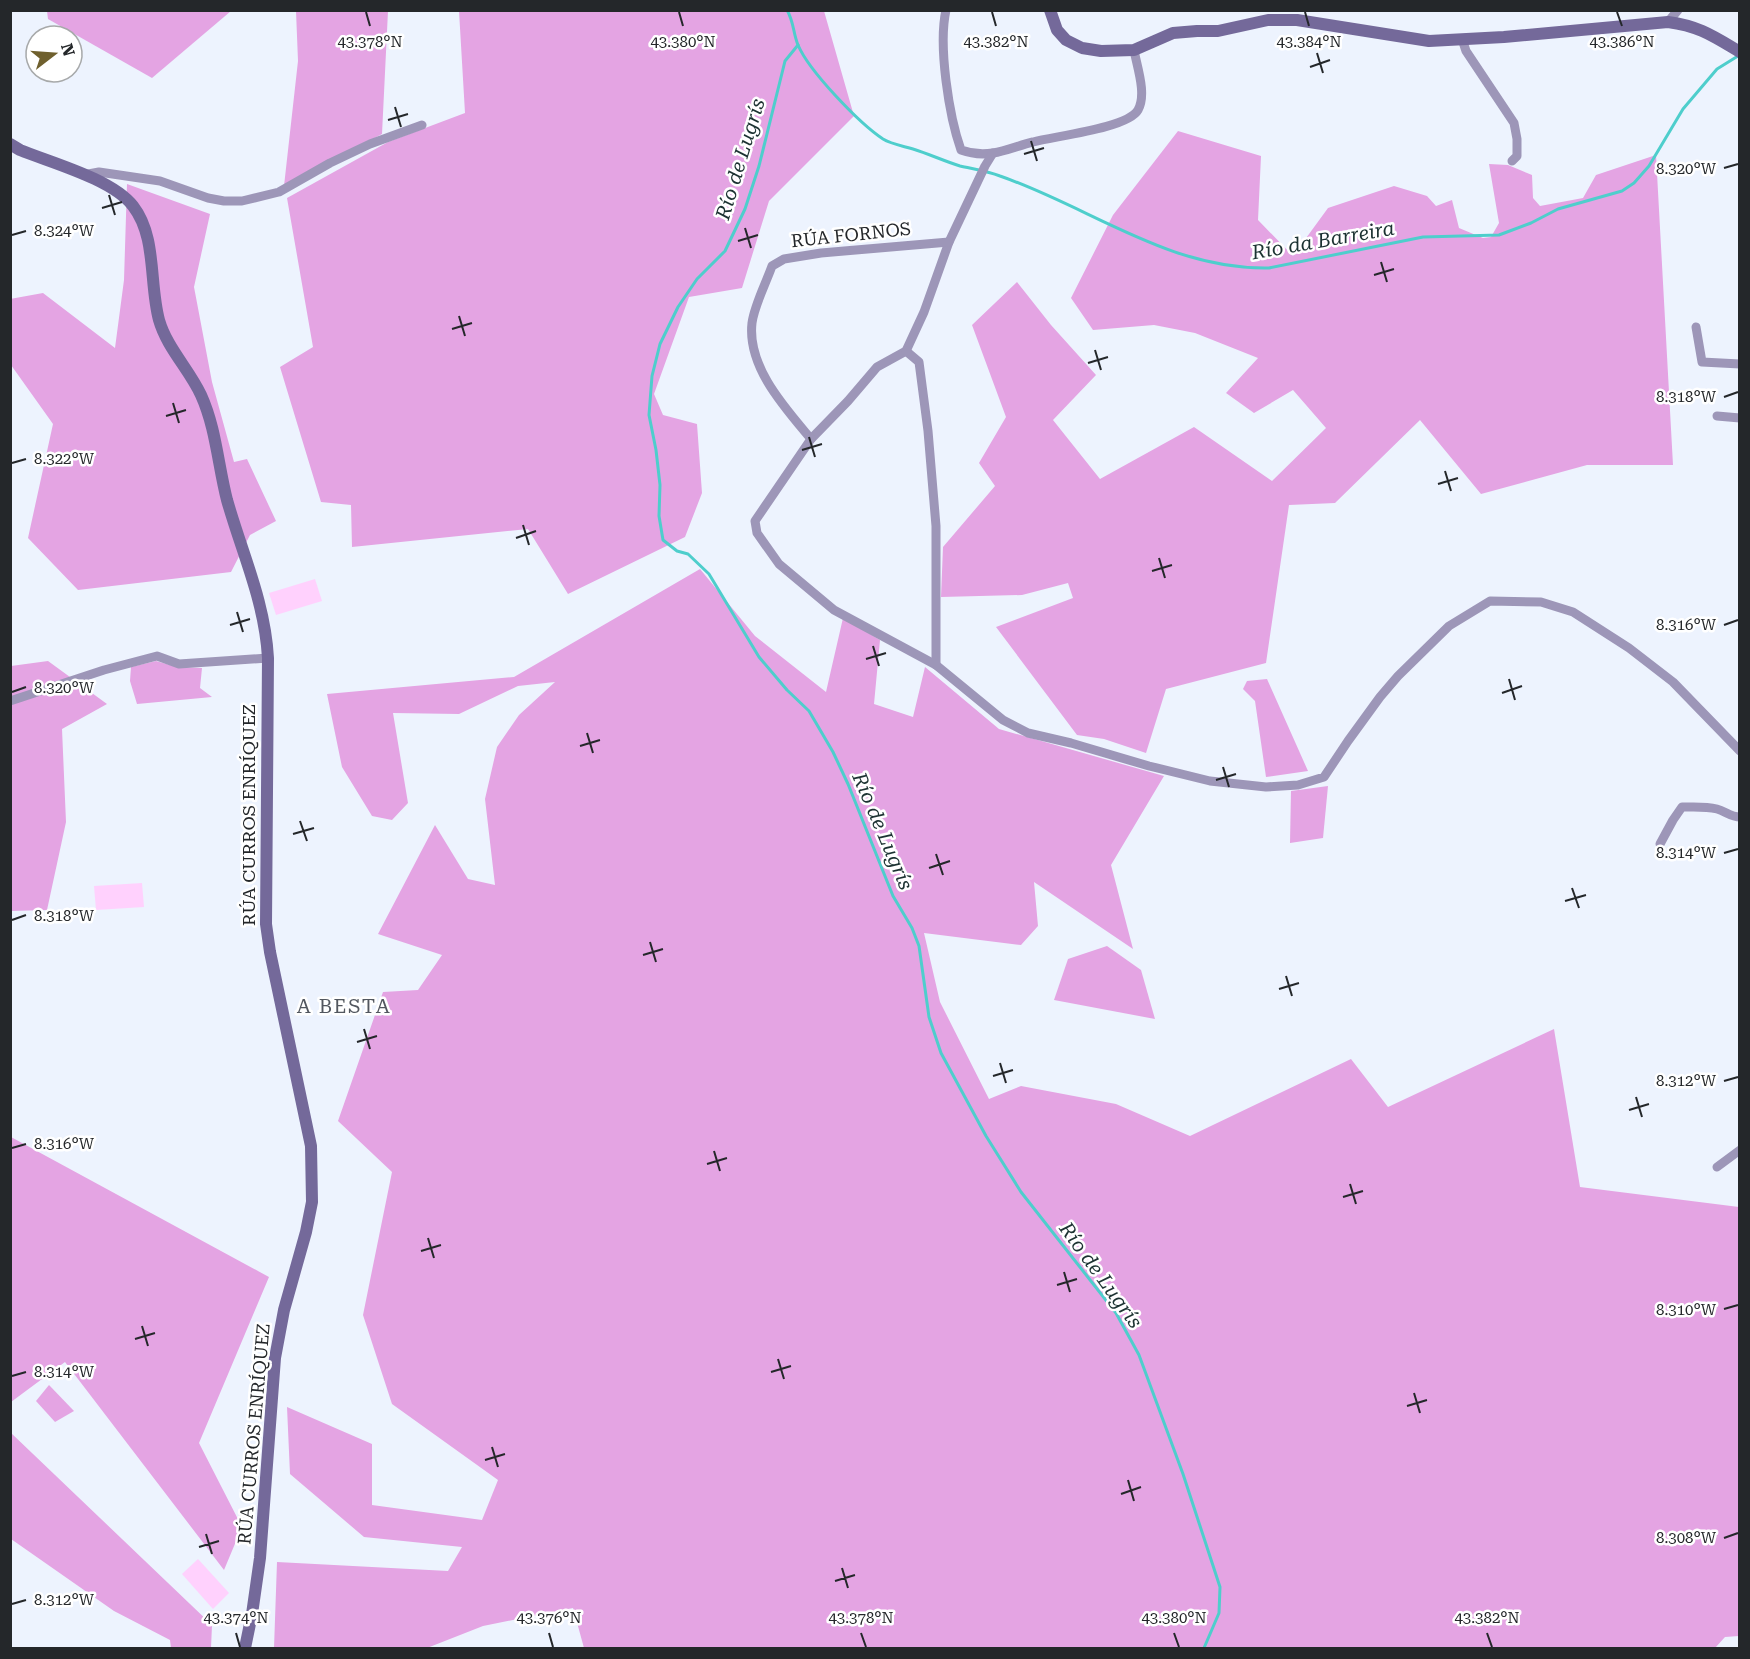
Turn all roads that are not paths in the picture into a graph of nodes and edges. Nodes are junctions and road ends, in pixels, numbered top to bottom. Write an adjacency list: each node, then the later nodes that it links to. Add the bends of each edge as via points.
1 (946, 10): 11 (street, via 943,48 954,133 961,150)
2 (1050, 10): 7 (street, via 1057,30 1082,48)
3 (1677, 10): 5 (street)
4 (1269, 15): 6 (street, via 1429,41); 7 (street, via 1218,32 1173,33)
5 (1668, 22): 6 (street); 8 (street, via 1707,32)
6 (1462, 39): 12 (street, via 1514,123 1517,156)
7 (1134, 51): 11 (street, via 1142,93 1139,109 1130,119)
8 (1740, 52)
9 (422, 124): 13 (street, via 350,154 279,192 242,201 208,198 149,179 99,172)
10 (10, 144): 13 (street, RÚA CURROS ENRÍQUEZ)
11 (993, 153): 14 (street)
12 (1512, 161)
13 (83, 175): 21 (street, RÚA CURROS ENRÍQUEZ, via 120,193 141,220 159,321 209,414 227,499 260,605)
14 (950, 242): 16 (street); 20 (street, RÚA FORNOS, via 821,253 784,259 772,266 752,321 753,342 761,369)
15 (1696, 327): 17 (street, via 1702,362)
16 (906, 351): 20 (street, via 877,367); 22 (street, via 919,362 928,431 937,556)
17 (1740, 364)
18 (1717, 416): 19 (street)
19 (1740, 418)
20 (811, 439): 22 (street, via 755,521 757,533 779,564 834,610)
21 (268, 658): 23 (street, via 179,664 157,656); 29 (street, RÚA CURROS ENRÍQUEZ, via 266,924 308,1125 312,1190 306,1232 275,1358 260,1558)
22 (936, 665): 24 (street, via 1003,720 1028,733 1210,781 1266,787 1298,785 1324,777 1380,697 1449,626 1490,601 1541,602 1573,612 1629,648 1673,682)
23 (10, 701)
24 (1740, 751)
25 (1740, 817): 26 (street, via 1719,810 1682,807)
26 (1660, 844)
27 (1740, 1150): 28 (street)
28 (1717, 1167)
29 (245, 1648)

